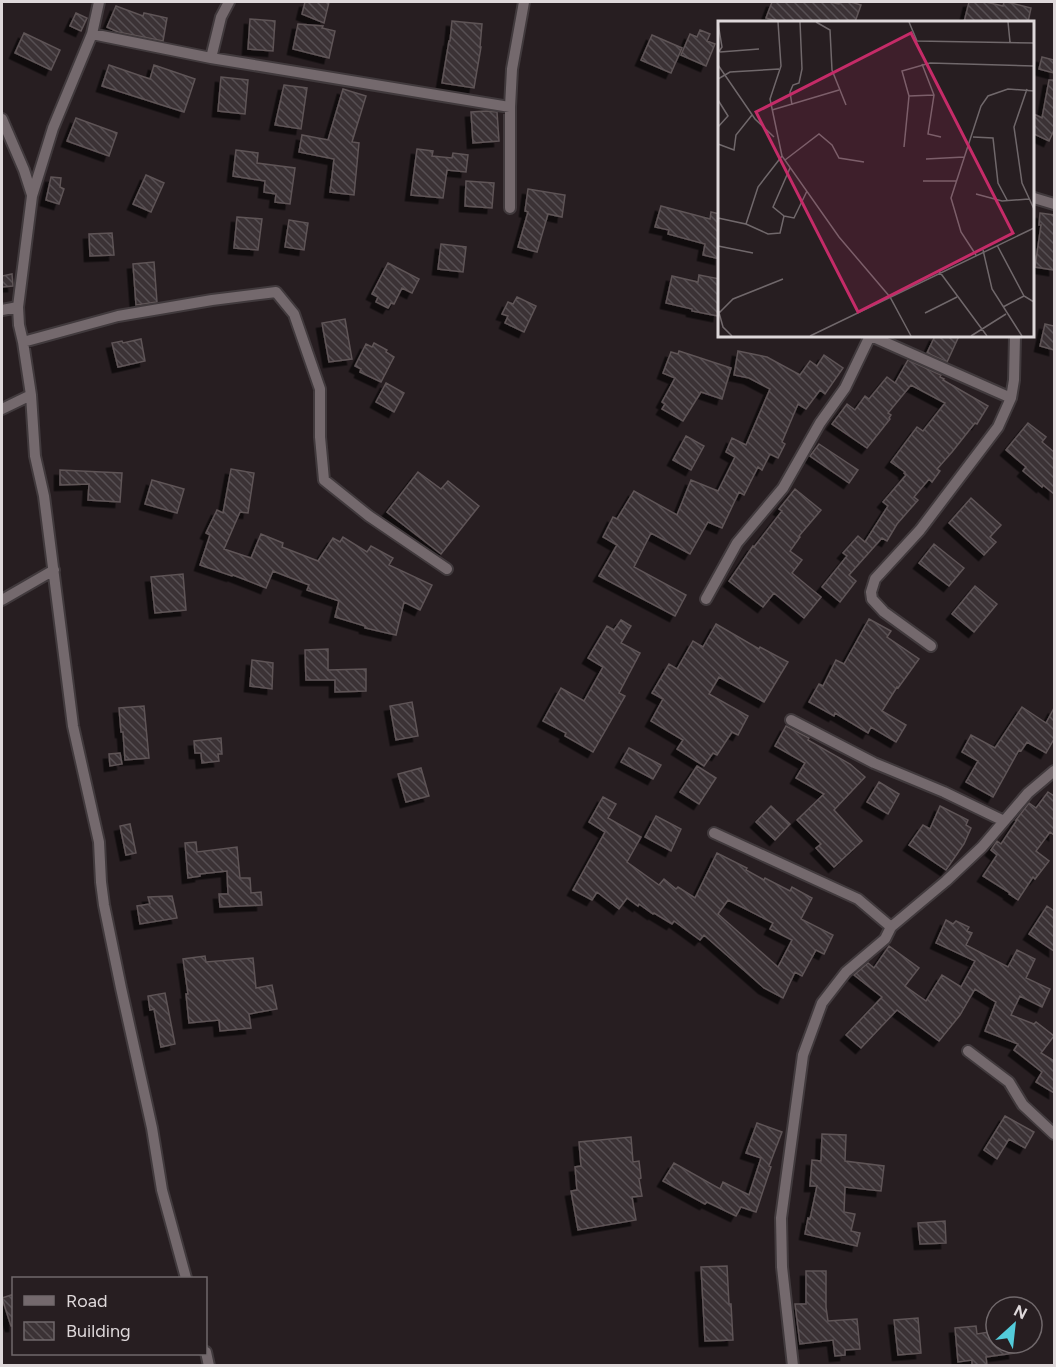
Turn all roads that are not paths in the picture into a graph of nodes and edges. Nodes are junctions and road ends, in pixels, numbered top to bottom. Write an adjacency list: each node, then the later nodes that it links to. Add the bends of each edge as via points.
1 (99, 2): 4 (street)
2 (230, 2): 5 (street, via 221,17)
3 (524, 2): 6 (street, via 512,69)
4 (92, 34): 5 (street); 8 (street, via 53,128)
5 (212, 58): 6 (street)
6 (510, 107): 11 (street)
7 (2, 119): 8 (street)
8 (32, 196): 12 (street)
9 (1035, 198): 10 (street)
10 (1054, 204)
11 (510, 208)
12 (18, 307): 13 (street); 17 (street)
13 (2, 310)
14 (869, 338): 23 (street, via 845,388 783,488 737,543)
15 (875, 338): 19 (street)
16 (1015, 338): 19 (street)
17 (23, 342): 18 (street); 21 (street, via 117,316 276,292 294,314 320,389 324,480)
18 (31, 395): 20 (street); 22 (street, via 35,456)
19 (1011, 398): 25 (street, via 998,427 920,530 875,579 872,599)
20 (2, 409)
21 (447, 569)
22 (54, 570): 24 (street); 33 (street, via 74,726 99,842 105,905 162,1190)
23 (706, 599)
24 (2, 600)
25 (931, 646)
26 (791, 720): 28 (street, via 874,763)
27 (1054, 771): 28 (street)
28 (1004, 821): 30 (street, via 982,847)
29 (714, 834): 30 (street, via 858,899)
30 (891, 927): 34 (street, via 885,939 846,972 822,1003 803,1055 781,1218)
31 (968, 1051): 32 (street, via 1009,1082 1023,1106)
32 (1054, 1134)
33 (186, 1277)
34 (793, 1365)

